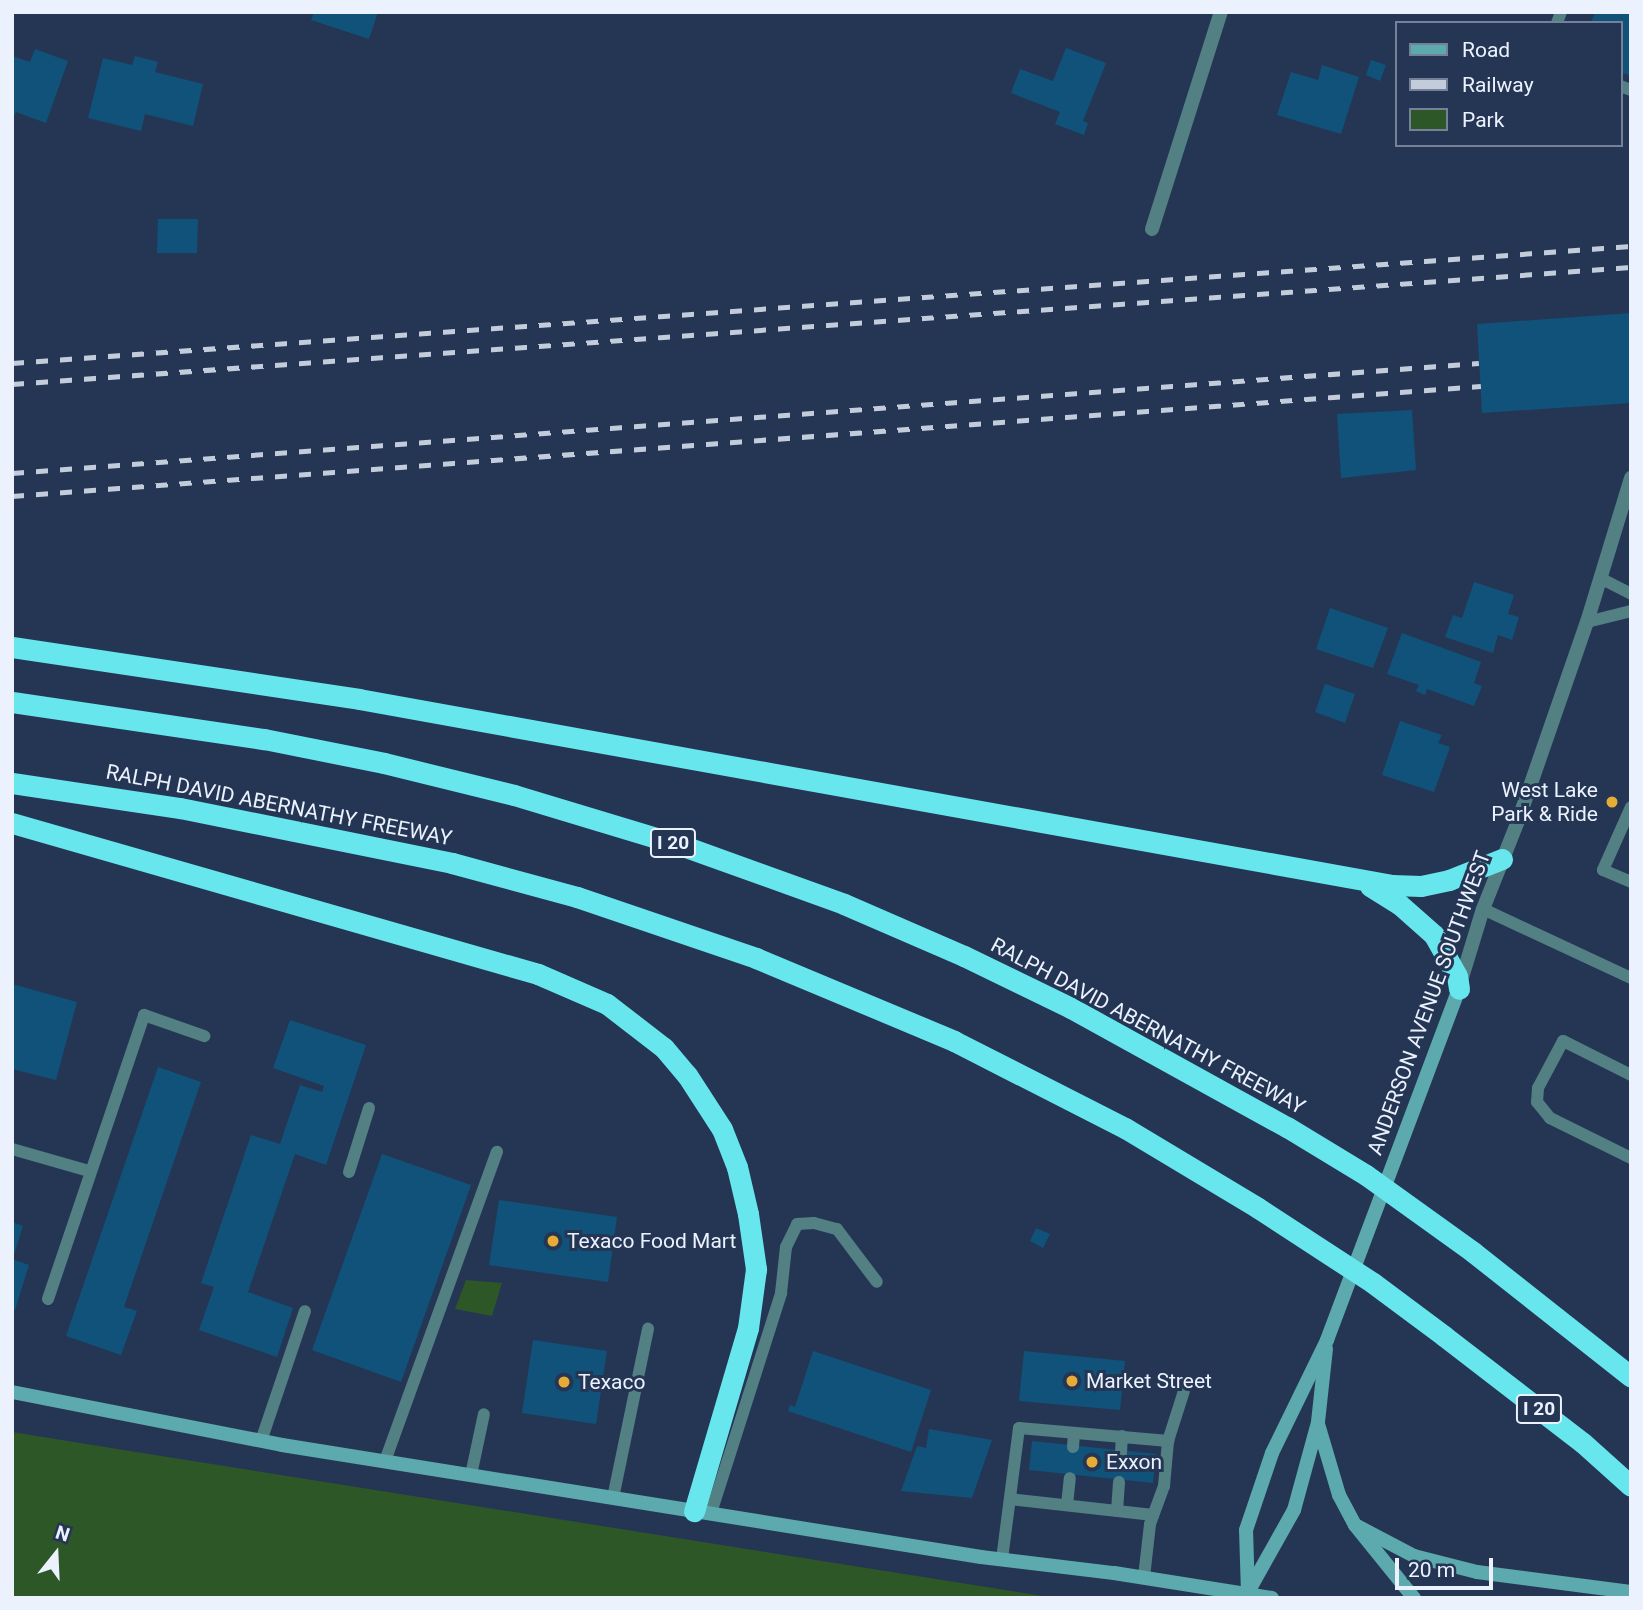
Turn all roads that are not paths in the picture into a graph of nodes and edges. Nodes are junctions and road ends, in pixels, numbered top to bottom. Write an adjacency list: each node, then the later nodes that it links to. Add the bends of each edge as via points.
1 (1221, 12): 2 (street)
2 (1152, 229)
3 (1631, 478): 4 (street, ANDERSON AVENUE SOUTHWEST)
4 (1602, 579): 5 (lane); 7 (street, ANDERSON AVENUE SOUTHWEST)
5 (1631, 594)
6 (1631, 611): 7 (lane)
7 (1587, 622): 13 (street, ANDERSON AVENUE SOUTHWEST)
8 (12, 647): 14 (highway, via 359,699)
9 (12, 702): 32 (highway, RALPH DAVID ABERNATHY FREEWAY / I 20, bridge, via 187,727 384,763 514,795 686,847 844,904 1083,1014 1287,1126 1366,1175 1474,1252)
10 (12, 783): 47 (highway, RALPH DAVID ABERNATHY FREEWAY / I 20, bridge, via 180,807 336,837 577,897 756,958 954,1041 1125,1128 1373,1283 1583,1443)
11 (1631, 807): 15 (lane, via 1603,870)
12 (12, 823): 52 (highway, via 538,974 607,1004 664,1048 722,1129 737,1167 756,1269 748,1328)
13 (1502, 859): 14 (highway, via 1421,886); 16 (street, ANDERSON AVENUE SOUTHWEST)
14 (1359, 880): 18 (highway, via 1399,904 1434,935 1457,976)
15 (1631, 882)
16 (1483, 909): 17 (lane); 18 (street, ANDERSON AVENUE SOUTHWEST)
17 (1631, 978)
18 (1459, 989): 31 (main road, ANDERSON AVENUE SOUTHWEST)
19 (204, 1036): 25 (lane, via 144,1015)
20 (1631, 1075): 24 (lane, via 1563,1041 1538,1088 1537,1102 1550,1118)
21 (369, 1108): 26 (lane)
22 (12, 1149): 25 (lane)
23 (497, 1152): 43 (lane)
24 (1631, 1158)
25 (89, 1171): 28 (lane)
26 (349, 1172)
27 (877, 1282): 52 (lane, via 837,1229 797,1224 786,1247 781,1293)
28 (48, 1299)
29 (305, 1311): 39 (lane)
30 (648, 1329): 48 (lane)
31 (1327, 1340): 36 (main road, ANDERSON AVENUE SOUTHWEST); 58 (main road, ANDERSON AVENUE SOUTHWEST, via 1286,1419 1246,1530)
32 (1631, 1377)
33 (1184, 1391): 40 (lane)
34 (12, 1392): 39 (main road)
35 (484, 1414): 44 (lane)
36 (1318, 1422): 54 (main road, via 1339,1495); 58 (main road, ANDERSON AVENUE SOUTHWEST, via 1294,1510)
37 (1074, 1433): 38 (lane); 41 (lane); 49 (lane, via 1019,1428)
38 (1122, 1437): 40 (lane); 42 (lane)
39 (261, 1441): 43 (main road)
40 (1168, 1441): 53 (lane, via 1164,1486)
41 (1073, 1447)
42 (1121, 1453)
43 (385, 1461): 44 (main road)
44 (471, 1475): 48 (main road)
45 (1070, 1478): 50 (lane)
46 (1119, 1482): 51 (lane)
47 (1631, 1486)
48 (612, 1498): 52 (main road)
49 (1010, 1499): 50 (lane); 55 (lane)
50 (1067, 1506): 51 (lane)
51 (1117, 1511): 53 (lane)
52 (703, 1512): 55 (main road)
53 (1153, 1514): 56 (lane)
54 (1355, 1525): 57 (main road, via 1427,1560 1500,1576); 60 (main road)
55 (1002, 1559): 56 (main road)
56 (1144, 1577): 58 (main road)
57 (1631, 1592)
58 (1250, 1596): 59 (main road)
59 (1272, 1598)
60 (1414, 1598)

